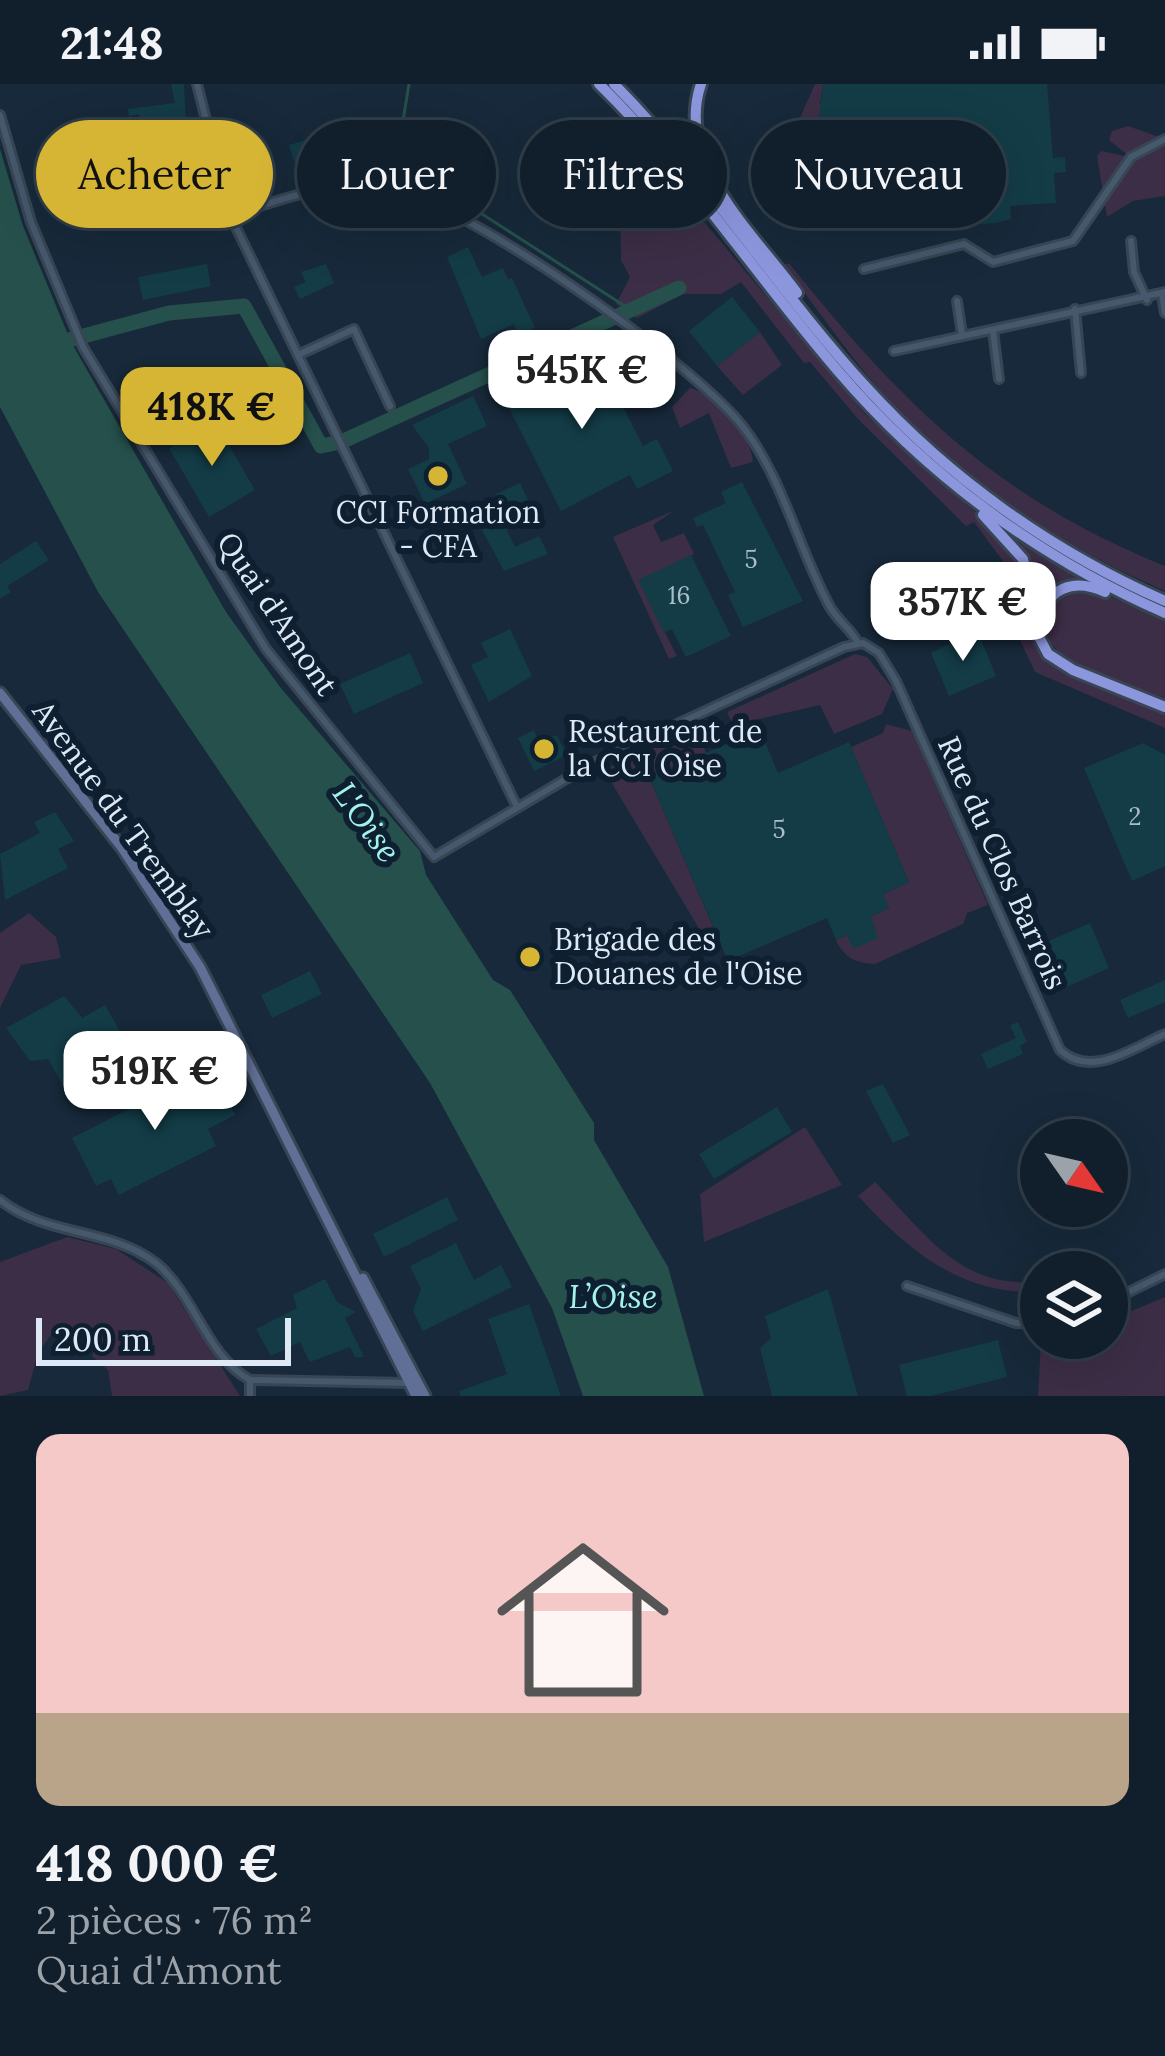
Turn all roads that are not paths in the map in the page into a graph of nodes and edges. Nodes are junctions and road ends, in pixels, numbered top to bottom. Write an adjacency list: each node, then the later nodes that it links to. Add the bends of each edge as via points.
1 (197, 84): 6 (street)
2 (599, 84): 25 (highway, via 841,375)
3 (614, 84): 22 (highway)
4 (701, 84): 22 (highway, via 694,124 706,166)
5 (0, 115): 31 (street, Quai d'Amont, via 75,331 258,638 434,857)
6 (206, 120)
7 (1165, 139): 11 (street, via 1131,157 1072,241 993,262 964,244)
8 (236, 228): 20 (street)
9 (475, 228): 28 (street, Rue du Clos Barrois, via 622,322 743,426 828,604)
10 (1132, 241): 13 (street, via 1134,272)
11 (864, 269)
12 (1164, 293): 13 (street); 16 (street)
13 (1148, 300): 15 (street)
14 (957, 301): 18 (street)
15 (1075, 309): 17 (street); 21 (street)
16 (1165, 313)
17 (993, 331): 18 (street); 23 (street)
18 (962, 334): 19 (street)
19 (894, 351)
20 (298, 355): 24 (street, via 354,329); 31 (street)
21 (1081, 373)
22 (854, 374): 26 (highway, via 998,505)
23 (999, 379)
24 (390, 406)
25 (938, 471): 27 (highway, via 1048,552); 30 (highway, via 1019,550 1048,654)
26 (1165, 601)
27 (1165, 614): 30 (highway, via 1076,584 1051,597 1041,622 1046,643 1064,660)
28 (858, 643): 31 (street, via 592,763); 32 (street, Rue du Clos Barrois, via 878,653 896,681 1060,1050 1096,1063)
29 (0, 693): 38 (main road, Avenue du Tremblay, via 179,932)
30 (1165, 704)
31 (517, 807)
32 (1165, 1034)
33 (0, 1200): 40 (street, via 42,1224 116,1240 151,1259)
34 (1165, 1274): 36 (street)
35 (907, 1286): 37 (street)
36 (1128, 1293)
37 (1020, 1323)
38 (402, 1368): 39 (street); 41 (main road, Avenue du Tremblay)
39 (377, 1379): 40 (street); 41 (street)
40 (250, 1380): 42 (street)
41 (410, 1382): 43 (main road, Avenue du Tremblay); 44 (main road, Avenue du Tremblay)
42 (250, 1396)
43 (416, 1396)
44 (425, 1396)

